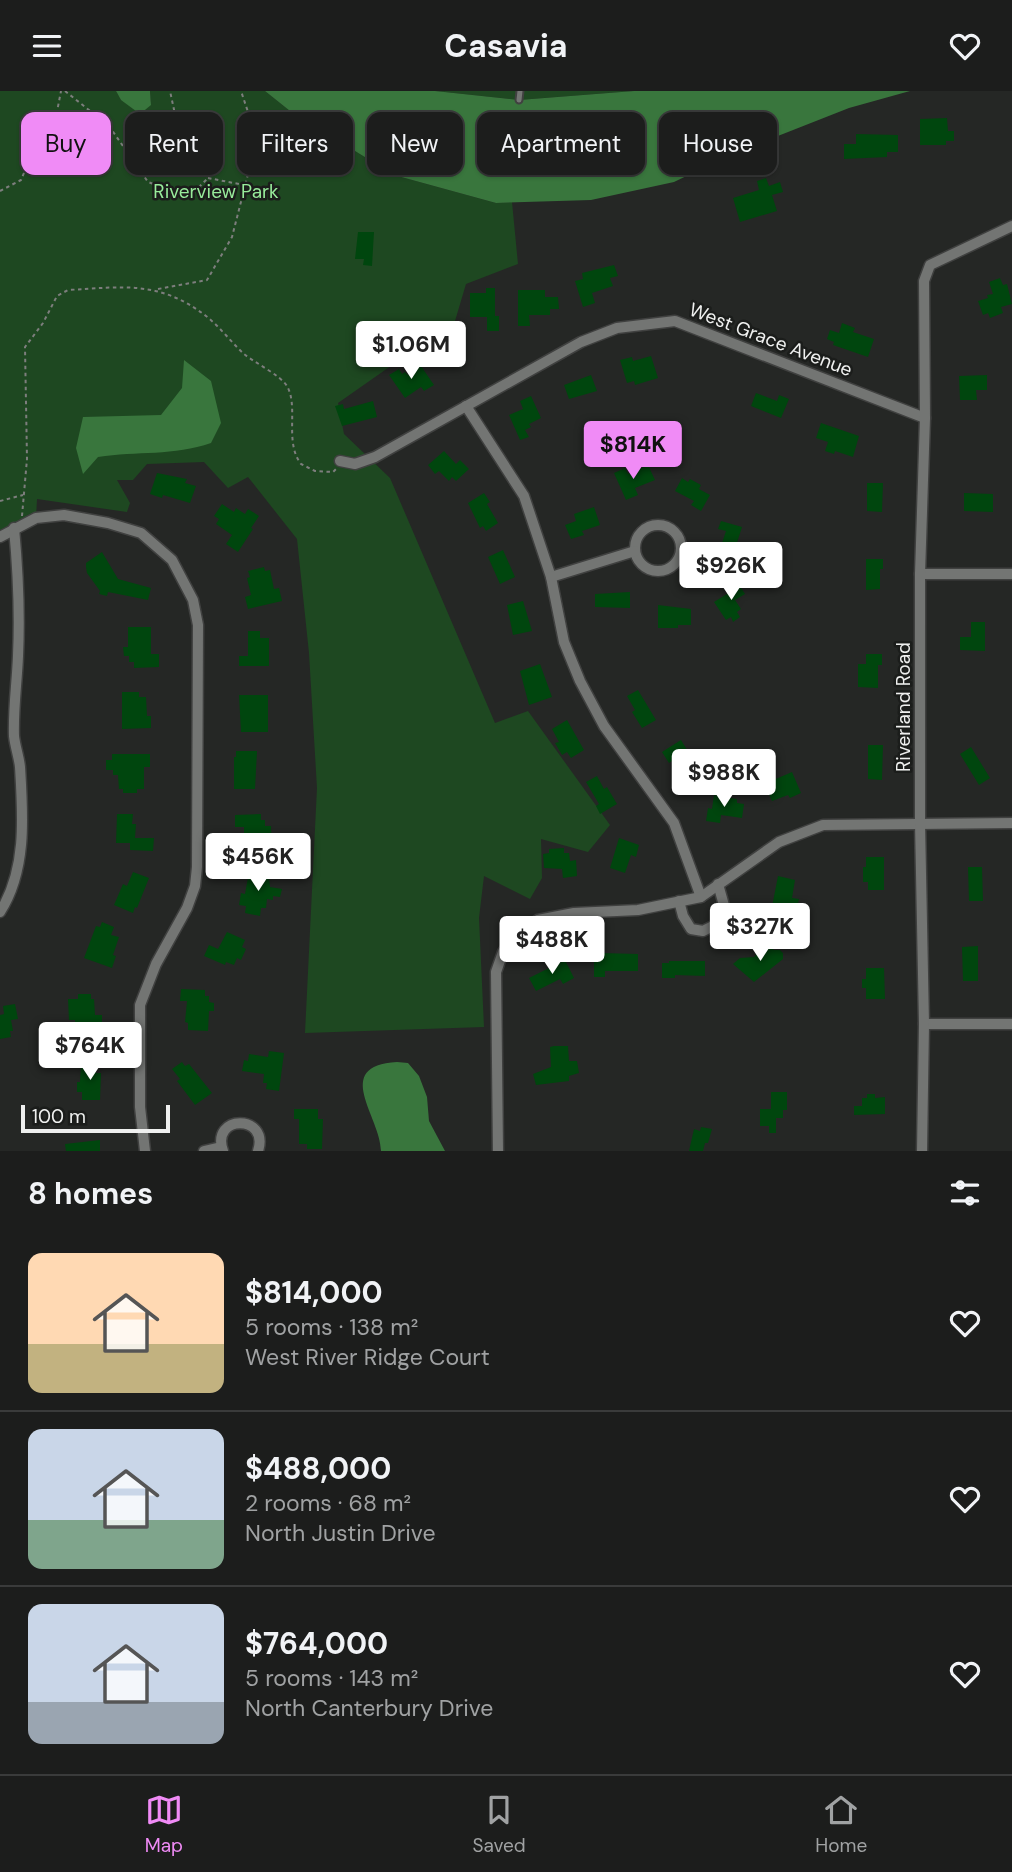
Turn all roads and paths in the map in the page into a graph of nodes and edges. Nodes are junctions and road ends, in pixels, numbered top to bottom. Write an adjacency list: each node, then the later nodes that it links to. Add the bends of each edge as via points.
1 (63, 91): 6 (path, via 109,126 148,182 189,197); 8 (path, via 50,148 31,156 21,180)
2 (170, 91): 6 (path, via 176,120 201,146)
3 (241, 91): 7 (path, via 257,139)
4 (520, 91): 5 (lane)
5 (519, 100)
6 (208, 178): 7 (path)
7 (245, 185): 10 (path, via 232,237 207,280)
8 (0, 191)
9 (1012, 226): 12 (street, Riverland Road, via 930,265 924,281)
10 (156, 290): 13 (path, via 204,315 249,358 286,384 295,452 301,464 322,473 333,472); 14 (path, via 68,290 52,303 24,352)
11 (466, 406): 12 (street, West Grace Avenue, via 581,342 617,328 675,321); 13 (street, West Grace Avenue, via 375,457 355,464); 21 (street, via 524,496)
12 (925, 418): 19 (street, Riverland Road)
13 (340, 461)
14 (24, 495): 15 (path); 16 (path)
15 (0, 501)
16 (19, 526): 17 (street); 27 (street, via 14,737 22,810 19,865); 31 (street, via 36,517 64,515 141,533 172,560 193,600 198,625 197,877 141,1005)
17 (0, 537)
18 (635, 551): 18 (street, via 641,564 655,571 670,569 682,550 673,529 658,525 643,530); 21 (street)
19 (920, 574): 20 (street); 22 (street, Riverland Road)
20 (1012, 574)
21 (551, 577): 25 (street, via 564,642 580,681 604,726 674,823)
22 (920, 823): 23 (street); 24 (street, via 823,825 779,842); 28 (street, Riverland Road)
23 (1012, 823)
24 (718, 884): 25 (street); 26 (street, via 724,909 719,923 703,931 691,929)
25 (701, 897): 26 (street)
26 (678, 901): 34 (street, via 638,910 538,920 515,935 496,972)
27 (0, 912)
28 (924, 1024): 29 (street); 35 (street, Riverland Road)
29 (1012, 1024)
30 (222, 1149): 32 (street); 33 (street, via 220,1140 226,1129 244,1123 259,1135)
31 (145, 1151)
32 (204, 1151)
33 (258, 1151)
34 (498, 1151)
35 (922, 1151)

